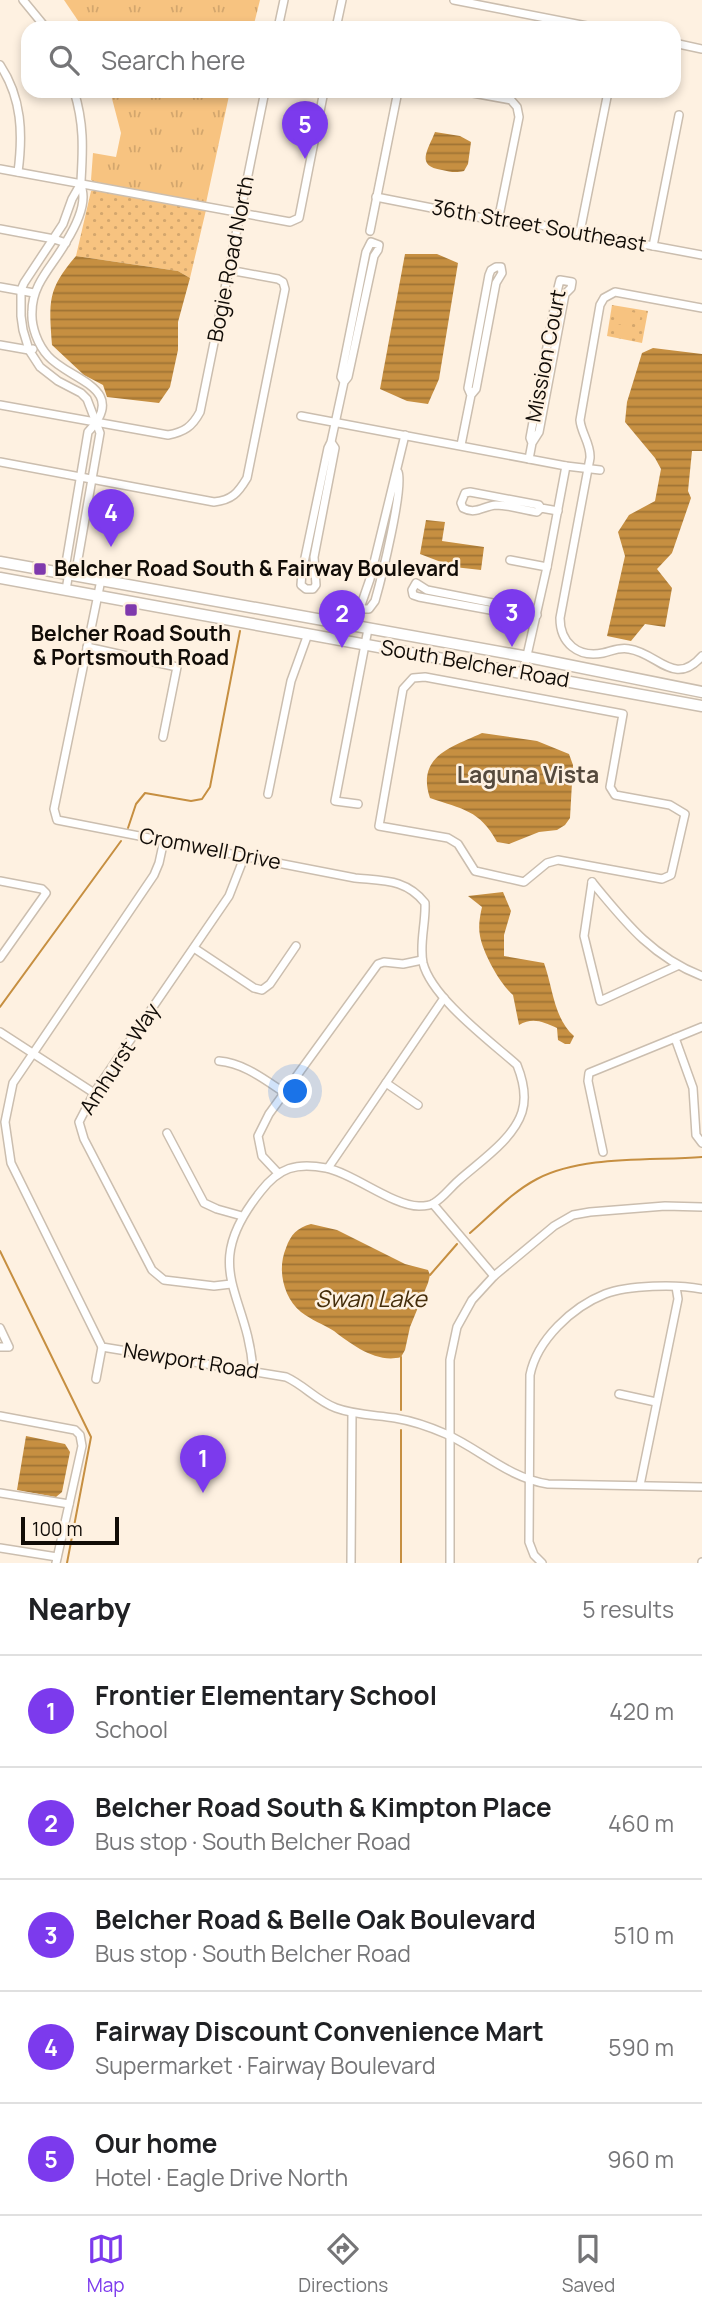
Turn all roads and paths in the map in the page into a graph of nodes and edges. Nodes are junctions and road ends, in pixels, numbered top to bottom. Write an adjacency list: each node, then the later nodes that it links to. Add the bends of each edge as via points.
1 (23, 0): 5 (street)
2 (284, 0): 6 (street)
3 (342, 0): 7 (street)
4 (454, 0): 8 (street)
5 (40, 21)
6 (280, 21)
7 (338, 21)
8 (561, 21)
9 (681, 44): 10 (street)
10 (702, 48)
11 (0, 65): 20 (street, via 9,78 22,125)
12 (76, 98): 21 (street, via 83,130)
13 (264, 98): 23 (street, Bogie Road North)
14 (323, 98): 23 (street, via 299,218 290,222)
15 (397, 98): 22 (street)
16 (501, 98): 24 (street, via 512,100 519,117)
17 (607, 98): 27 (street)
18 (679, 115): 30 (street)
19 (0, 169): 20 (street)
20 (18, 172): 21 (street)
21 (80, 184): 23 (street); 28 (street); 29 (street, via 83,197)
22 (376, 197): 24 (street, 36th Street Southeast); 26 (street)
23 (240, 213): 32 (street, Bogie Road North)
24 (498, 221): 27 (street, 36th Street Southeast)
25 (0, 229): 28 (street)
26 (370, 231)
27 (580, 232): 30 (street, 36th Street Southeast)
28 (54, 239): 29 (street); 34 (street)
29 (66, 243): 35 (street)
30 (653, 246): 31 (street, 36th Street Southeast)
31 (702, 255)
32 (229, 270): 45 (street, Bogie Road North, via 200,412 193,425 168,435); 57 (street, via 278,279 285,289 247,478 239,492 227,501 214,502)
33 (0, 286): 34 (street)
34 (21, 290): 35 (street); 39 (street)
35 (33, 293): 38 (street, via 31,314)
36 (702, 308): 53 (street, via 615,292 604,298 580,419 590,451)
37 (0, 345): 39 (street)
38 (40, 346): 39 (street); 45 (street, via 63,370 85,379 99,392 102,406)
39 (29, 350): 45 (street, via 40,367 87,399)
40 (344, 382): 40 (street, via 379,250 375,242 370,242 366,253 341,377); 44 (street)
41 (471, 395): 41 (street, via 476,389 501,267 489,275 468,387); 49 (street)
42 (0, 405): 45 (street)
43 (301, 416): 44 (street)
44 (335, 422): 46 (street); 47 (street)
45 (97, 423): 56 (street, via 88,432); 57 (street, via 100,433)
46 (405, 435): 49 (street); 55 (street)
47 (331, 442): 47 (street, via 302,572 301,585 306,589 316,585 314,558 335,448)
48 (533, 443): 48 (street, Mission Court, via 539,432 565,294 571,288 572,282 566,279 560,280 558,288 530,438); 50 (street, Mission Court)
49 (461, 445): 50 (street)
50 (529, 459): 52 (street)
51 (0, 462): 56 (street)
52 (566, 466): 53 (street); 59 (street)
53 (587, 469): 54 (street); 76 (street, via 560,618 566,642 583,653 633,649 676,670 688,668)
54 (600, 470)
55 (398, 472): 55 (street, via 361,605 363,609 375,601 397,499)
56 (80, 477): 57 (street); 60 (street)
57 (92, 480): 61 (street)
58 (541, 508): 58 (street, via 470,492 461,503 476,511 495,505 537,512); 59 (street)
59 (558, 511): 64 (street)
60 (70, 536): 61 (street); 65 (street)
61 (81, 538): 65 (street, via 77,565)
62 (510, 560): 64 (street)
63 (0, 562): 65 (main road, South Belcher Road)
64 (547, 567): 71 (street)
65 (69, 574): 67 (main road, South Belcher Road); 68 (street)
66 (0, 578): 68 (main road, South Belcher Road)
67 (101, 580): 69 (street); 72 (main road, South Belcher Road)
68 (66, 590): 69 (main road, South Belcher Road)
69 (98, 596): 73 (main road, South Belcher Road); 75 (street)
70 (526, 613): 70 (street, via 427,590 416,583 412,590 419,597); 71 (street)
71 (537, 615): 77 (street)
72 (368, 629): 74 (street); 77 (main road, South Belcher Road)
73 (307, 634): 74 (main road, South Belcher Road); 83 (street, via 291,681)
74 (365, 644): 78 (main road, South Belcher Road); 84 (street, via 335,800)
75 (87, 647): 82 (street, via 177,667); 85 (street, Cromwell Drive, via 58,784 57,820)
76 (702, 656)
77 (528, 657): 78 (street); 79 (main road, South Belcher Road)
78 (523, 673): 81 (main road, South Belcher Road)
79 (702, 692)
80 (518, 694): 80 (street, via 622,714 610,787 615,795 670,805 685,814 671,875 663,879 558,860 524,882 475,872 448,838 379,826 403,688 413,678)
81 (702, 706)
82 (163, 737)
83 (268, 794)
84 (358, 804)
85 (163, 841): 86 (street, Cromwell Drive); 98 (street, Newport Road, via 154,875)
86 (244, 855): 89 (street, Amhurst Way, via 229,896); 91 (street, Cromwell Drive, via 400,884 415,891 425,903)
87 (0, 881): 90 (street, via 46,892)
88 (296, 946): 89 (street, via 262,990)
89 (194, 948): 101 (street, Amhurst Way)
90 (0, 958)
91 (422, 960): 94 (street); 102 (street, via 378,964)
92 (677, 966): 92 (street, via 650,946 592,881 584,936 600,1001); 93 (street)
93 (702, 976)
94 (444, 998): 100 (street); 109 (street, via 517,1065 524,1098 519,1118 507,1136)
95 (702, 1027): 97 (street)
96 (0, 1031): 98 (street)
97 (675, 1038): 105 (street, via 693,1088 696,1135); 106 (street, via 589,1073)
98 (32, 1052): 101 (street); 118 (street, Newport Road, via 7,1102 6,1142 11,1163)
99 (219, 1061): 102 (street, via 231,1062)
100 (386, 1083): 103 (street); 107 (street)
101 (94, 1093): 113 (street, Amhurst Way, via 79,1122 83,1139 152,1270 164,1280)
102 (285, 1093): 108 (street, via 258,1136 262,1156)
103 (418, 1105)
104 (167, 1133): 111 (street, via 204,1203)
105 (702, 1143)
106 (603, 1152)
107 (328, 1168): 108 (street, via 297,1166); 109 (street, via 413,1206)
108 (277, 1172): 111 (street)
109 (433, 1204): 112 (street)
110 (702, 1207): 112 (street, via 573,1215)
111 (242, 1216): 113 (street, via 229,1252)
112 (494, 1276): 125 (street, via 472,1300 452,1343)
113 (231, 1284): 119 (street, via 252,1346)
114 (676, 1287): 115 (street); 122 (street, via 678,1300); 126 (street, via 607,1293 571,1315 539,1348 530,1375)
115 (702, 1289)
116 (0, 1328): 117 (street, via 9,1347)
117 (0, 1347)
118 (102, 1347): 119 (street, Newport Road); 120 (street)
119 (253, 1371): 123 (street, Newport Road, via 298,1382 323,1402)
120 (96, 1379)
121 (619, 1394): 122 (street)
122 (656, 1402): 127 (street)
123 (352, 1413): 125 (street, Newport Road, via 411,1421); 133 (street)
124 (0, 1416): 130 (street, via 75,1430 80,1435 82,1446)
125 (449, 1436): 126 (street, Newport Road); 134 (street)
126 (530, 1481): 127 (street, Newport Road); 135 (street, via 529,1542)
127 (640, 1485): 128 (street, Newport Road)
128 (702, 1487)
129 (0, 1493): 130 (street)
130 (69, 1504): 132 (street)
131 (0, 1548): 132 (street)
132 (57, 1560)
133 (351, 1563)
134 (450, 1563)
135 (542, 1563)

